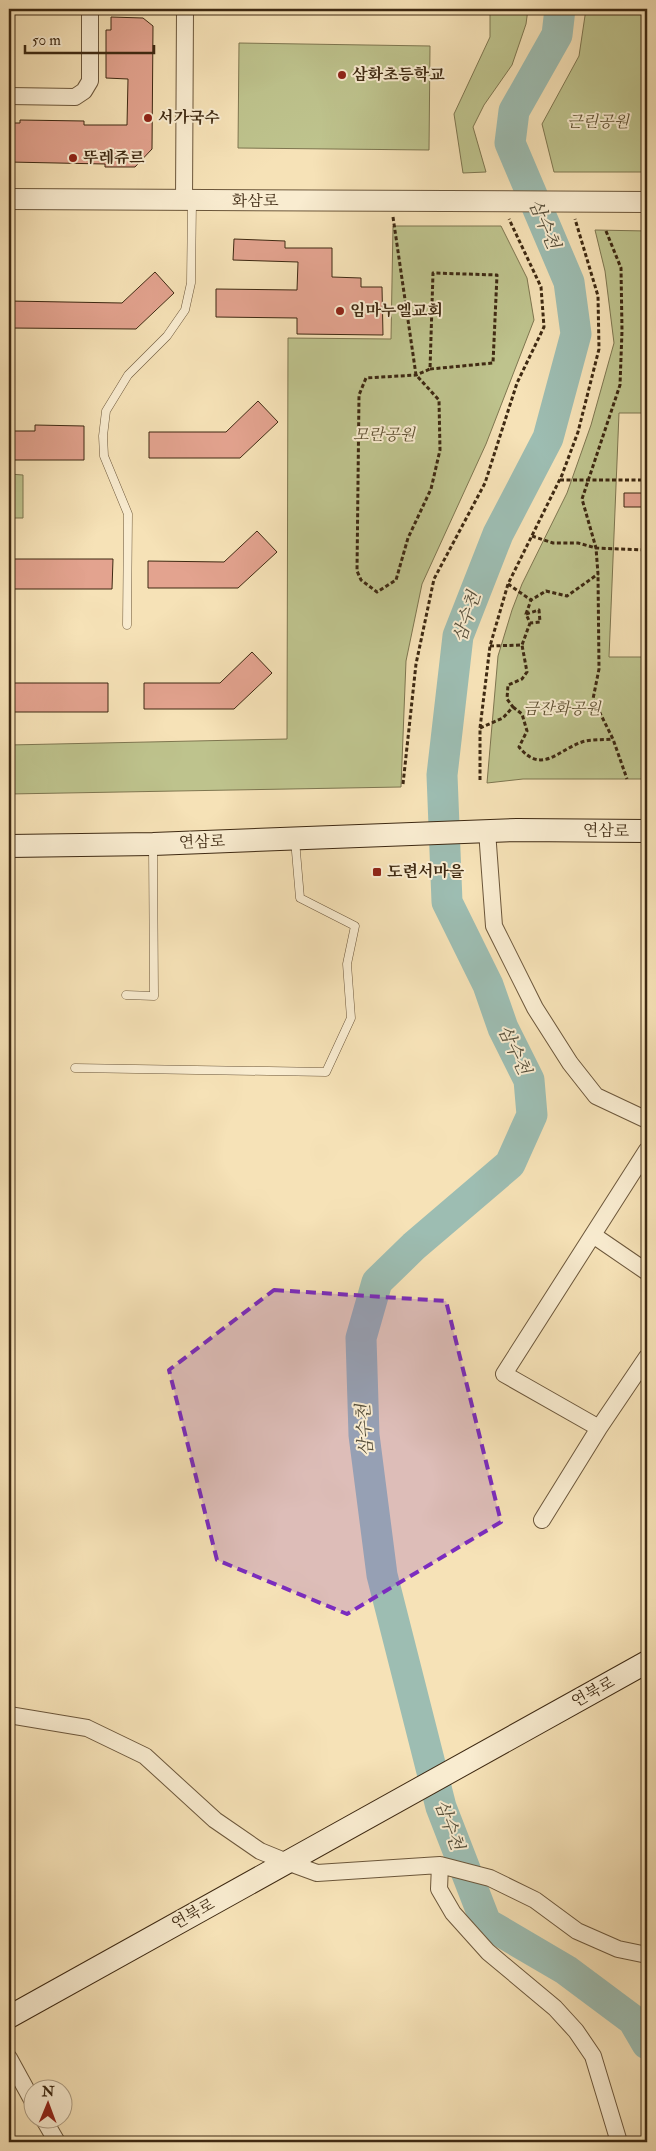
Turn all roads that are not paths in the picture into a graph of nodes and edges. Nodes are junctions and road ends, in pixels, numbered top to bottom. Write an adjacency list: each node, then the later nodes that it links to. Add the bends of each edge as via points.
1 (90, 9): 3 (street, via 90,81 84,91 75,97)
2 (185, 9): 5 (street)
3 (9, 96)
4 (9, 199): 5 (street, 화삼로)
5 (188, 201): 6 (street, 화삼로); 7 (lane, via 191,282 185,310 168,336 128,375 106,411 104,456 128,514)
6 (647, 202)
7 (127, 625)
8 (480, 831): 9 (main road, 연삼로); 10 (main road, 연삼로); 15 (street, via 494,926 535,1008 570,1063 596,1096)
9 (647, 831)
10 (294, 838): 11 (main road, 연삼로); 14 (lane, via 300,898 355,926 347,964 351,1018 326,1072)
11 (153, 844): 12 (main road, 연삼로); 13 (lane, via 154,996)
12 (9, 846)
13 (126, 995)
14 (75, 1068)
15 (647, 1120)
16 (647, 1150): 17 (street)
17 (593, 1235): 18 (street); 20 (street, via 504,1374)
18 (647, 1272)
19 (647, 1356): 20 (street)
20 (599, 1428): 21 (street)
21 (542, 1520)
22 (647, 1662): 24 (main road, 연북로)
23 (9, 1714): 24 (street, via 87,1728 145,1756 215,1820 260,1851)
24 (286, 1862): 25 (street, via 317,1873); 27 (main road, 연북로)
25 (440, 1865): 26 (street, via 490,1878 535,1900 577,1931 618,1949); 32 (street, via 439,1889 454,1912 488,1952 555,2008 593,2056)
26 (647, 1955)
27 (9, 2016)
28 (9, 2058): 29 (street)
29 (22, 2082)
30 (49, 2128): 31 (street)
31 (57, 2142)
32 (619, 2142)

